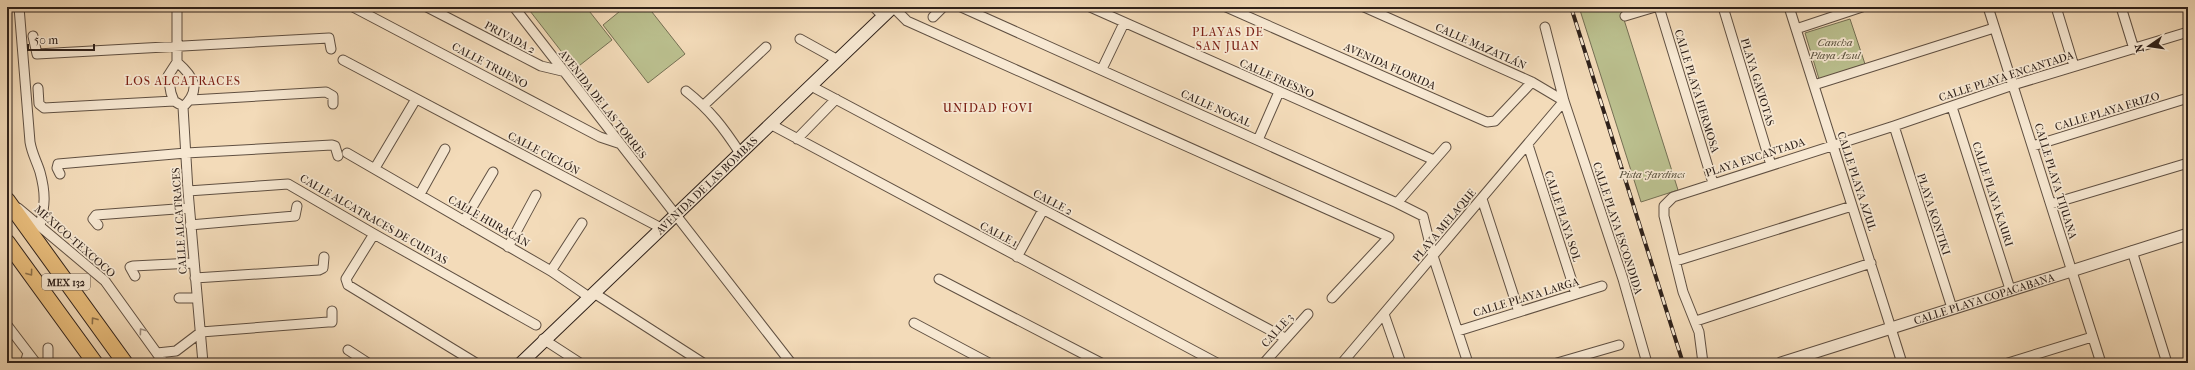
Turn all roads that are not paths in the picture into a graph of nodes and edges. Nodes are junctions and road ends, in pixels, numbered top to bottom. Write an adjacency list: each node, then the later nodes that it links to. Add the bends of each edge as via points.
1 (19, 7): 95 (street, via 30,142 32,155 40,171 45,201)
2 (177, 7): 31 (street)
3 (353, 7): 62 (street, CALLE TRUENO, via 600,137)
4 (427, 7): 40 (street, PRIVADA 2, via 541,66)
5 (514, 7): 40 (street, AVENIDA DE LAS TORRES)
6 (874, 7): 21 (street)
7 (893, 7): 21 (main road, AVENIDA DE LAS BOMBAS); 119 (street, via 907,21 1389,237)
8 (943, 7): 23 (street)
9 (961, 7): 39 (street, CALLE NOGAL)
10 (1090, 7): 24 (street, CALLE FRESNO)
11 (1226, 7): 41 (street, AVENIDA FLORIDA, via 1487,122 1495,121)
12 (1364, 7): 41 (street, CALLE MAZATLÁN)
13 (1655, 7): 22 (street)
14 (1658, 7): 78 (street, CALLE PLAYA HERMOSA)
15 (1723, 7): 74 (street, PLAYA GAVIOTAS)
16 (1789, 7): 27 (street, CALLE PLAYA AZUL)
17 (1862, 7): 27 (street)
18 (1988, 7): 26 (street, CALLE PLAYA TIJUANA)
19 (2056, 7): 38 (street)
20 (2121, 7): 34 (street)
21 (883, 16): 36 (main road, AVENIDA DE LAS BOMBAS)
22 (1625, 16)
23 (933, 17)
24 (1124, 23): 39 (street); 47 (street, CALLE FRESNO)
25 (1545, 27): 53 (street, CALLE PLAYA ESCONDIDA)
26 (1994, 28): 43 (street); 44 (street, CALLE PLAYA TIJUANA)
27 (1796, 29): 43 (street, CALLE PLAYA AZUL)
28 (2188, 32): 34 (street, CALLE PLAYA ENCANTADA)
29 (33, 36): 31 (street, via 37,54)
30 (800, 39): 36 (street)
31 (178, 46): 33 (street, via 328,38); 37 (street)
32 (766, 47): 55 (street)
33 (330, 49)
34 (2134, 49): 38 (street, CALLE PLAYA ENCANTADA)
35 (343, 60): 49 (street, CALLE CICLÓN)
36 (838, 60): 42 (main road, AVENIDA DE LAS BOMBAS)
37 (177, 62): 51 (street, via 191,75 194,90); 52 (street, via 168,76)
38 (2074, 66): 44 (street, CALLE PLAYA ENCANTADA)
39 (1102, 69): 61 (street, CALLE NOGAL)
40 (562, 71): 62 (street, AVENIDA DE LAS TORRES)
41 (1532, 82): 53 (street, CALLE MAZATLÁN)
42 (811, 86): 50 (street, CALLE 2); 58 (main road, AVENIDA DE LAS BOMBAS)
43 (1814, 86): 64 (street, CALLE PLAYA AZUL)
44 (2013, 86): 57 (street, CALLE PLAYA ENCANTADA); 65 (street, CALLE PLAYA TIJUANA)
45 (38, 88): 52 (street, via 41,108)
46 (686, 91): 55 (street)
47 (1279, 92): 61 (street); 72 (street, CALLE FRESNO)
48 (2188, 98): 65 (street, CALLE PLAYA ERIZO)
49 (416, 99): 75 (street); 96 (street, CALLE CICLÓN)
50 (836, 99): 60 (street); 89 (street, CALLE 2)
51 (191, 100): 54 (street, via 326,92 333,96); 56 (street)
52 (174, 101): 56 (street)
53 (1564, 101): 63 (street, PLAYA MELAQUE); 161 (street, CALLE PLAYA ESCONDIDA, via 1623,279)
54 (333, 104)
55 (704, 105): 70 (street, via 721,123)
56 (183, 107): 68 (street, CALLE ALCATRACES)
57 (1952, 107): 59 (street, CALLE PLAYA ENCANTADA); 114 (street, CALLE PLAYA KAURI)
58 (770, 124): 60 (street, CALLE 1); 70 (main road, AVENIDA DE LAS BOMBAS)
59 (1894, 126): 64 (street, CALLE PLAYA ENCANTADA); 120 (street, PLAYA KONTIKI)
60 (797, 139): 104 (street, CALLE 1)
61 (1258, 140): 84 (street, CALLE NOGAL)
62 (618, 142): 90 (street, AVENIDA DE LAS TORRES)
63 (1528, 145): 82 (street, PLAYA MELAQUE); 115 (street, CALLE PLAYA SOL)
64 (1833, 145): 74 (street, PLAYA ENCANTADA); 87 (street, CALLE PLAYA AZUL)
65 (2033, 146): 85 (street, CALLE PLAYA TIJUANA)
66 (1446, 147): 72 (street)
67 (445, 149): 80 (street)
68 (186, 153): 71 (street, via 332,145 335,146); 77 (street, via 58,164); 79 (street, CALLE ALCATRACES)
69 (347, 153): 75 (street, CALLE HURACÁN)
70 (740, 153): 90 (main road, AVENIDA DE LAS BOMBAS)
71 (338, 156)
72 (1434, 160): 84 (street)
73 (2188, 163): 85 (street)
74 (1771, 165): 78 (street, PLAYA ENCANTADA)
75 (375, 168): 80 (street, CALLE HURACÁN)
76 (493, 172): 91 (street)
77 (60, 174)
78 (1713, 183): 105 (street, PLAYA ENCANTADA, via 1673,197 1664,206 1664,216)
79 (188, 191): 88 (street, CALLE ALCATRACES); 97 (street, CALLE ALCATRACES DE CUEVAS, via 288,184)
80 (420, 194): 91 (street, CALLE HURACÁN)
81 (536, 195): 100 (street)
82 (1482, 199): 103 (street, PLAYA MELAQUE); 122 (street)
83 (7, 200): 95 (street, MÉXICO-TEXCOCO); 144 (highway, MEX 132, one-way to 83)
84 (1397, 203): 103 (street, CALLE NOGAL, via 1423,216)
85 (2051, 204): 108 (street, CALLE PLAYA TIJUANA)
86 (297, 206): 94 (street, via 295,216)
87 (1852, 206): 105 (street); 107 (street, CALLE PLAYA AZUL)
88 (189, 208): 93 (street, via 96,215 93,219); 94 (street, CALLE ALCATRACES)
89 (1043, 210): 104 (street); 133 (street, CALLE 2)
90 (675, 215): 96 (main road, AVENIDA DE LAS BOMBAS); 152 (street, AVENIDA DE LAS TORRES)
91 (464, 221): 100 (street, CALLE HURACÁN)
92 (582, 223): 109 (street)
93 (98, 225)
94 (190, 225): 106 (street, CALLE ALCATRACES)
95 (40, 226): 139 (street, MÉXICO-TEXCOCO, one-way to 95, via 105,281)
96 (661, 228): 116 (main road, AVENIDA DE LAS BOMBAS)
97 (374, 234): 128 (street, CALLE ALCATRACES DE CUEVAS); 148 (street, via 346,279 348,285)
98 (2188, 234): 101 (street, CALLE PLAYA COPACABANA)
99 (7, 242): 143 (highway, MEX 132, one-way to 143)
100 (508, 247): 109 (street, CALLE HURACÁN)
101 (2132, 251): 108 (street, CALLE PLAYA COPACABANA); 167 (street)
102 (324, 256): 111 (street, via 323,268 319,270)
103 (1433, 256): 124 (street, PLAYA MELAQUE); 130 (street, CALLE NOGAL)
104 (1017, 257): 155 (street, CALLE 1)
105 (1676, 261): 125 (street, via 1683,292)
106 (193, 263): 110 (street, via 130,267); 111 (street, CALLE ALCATRACES)
107 (1871, 264): 125 (street); 129 (street, CALLE PLAYA AZUL)
108 (2072, 270): 114 (street, CALLE PLAYA COPACABANA); 132 (street, CALLE PLAYA TIJUANA)
109 (551, 271): 116 (street, CALLE HURACÁN)
110 (135, 276)
111 (195, 278): 118 (street, CALLE ALCATRACES)
112 (939, 279): 154 (street)
113 (1602, 286): 115 (street, CALLE PLAYA LARGA)
114 (2010, 289): 120 (street, CALLE PLAYA COPACABANA)
115 (1576, 294): 122 (street, CALLE PLAYA LARGA)
116 (592, 295): 134 (main road, AVENIDA DE LAS BOMBAS); 151 (street, CALLE HURACÁN)
117 (179, 298): 118 (street)
118 (197, 298): 131 (street, CALLE ALCATRACES)
119 (1332, 298)
120 (1952, 308): 129 (street, CALLE PLAYA COPACABANA)
121 (332, 311): 131 (street, via 332,322)
122 (1519, 312): 130 (street, CALLE PLAYA LARGA)
123 (1308, 314): 133 (street, CALLE 3)
124 (1384, 314): 157 (street, PLAYA MELAQUE); 158 (street)
125 (1696, 321): 162 (street)
126 (914, 324): 153 (street)
127 (7, 325): 138 (street)
128 (536, 325)
129 (1891, 328): 163 (street, CALLE PLAYA COPACABANA); 164 (street, CALLE PLAYA AZUL)
130 (1458, 331): 159 (street, CALLE NOGAL)
131 (200, 332): 139 (street, via 176,352); 146 (street, CALLE ALCATRACES)
132 (2092, 337): 165 (street); 166 (street, CALLE PLAYA TIJUANA)
133 (1285, 338): 156 (street, CALLE 3)
134 (543, 339): 149 (main road, AVENIDA DE LAS BOMBAS); 150 (street)
135 (1619, 345): 160 (street)
136 (48, 348): 142 (street)
137 (348, 350): 147 (street)
138 (28, 353): 140 (street); 141 (street)
139 (157, 353): 145 (street, MÉXICO-TEXCOCO)
140 (25, 363)
141 (36, 363)
142 (48, 363)
143 (95, 363)
144 (125, 363)
145 (164, 363)
146 (203, 363)
147 (368, 363)
148 (476, 363)
149 (521, 363)
150 (580, 363)
151 (703, 363)
152 (791, 363)
153 (989, 363)
154 (1101, 363)
155 (1217, 363)
156 (1264, 363)
157 (1342, 363)
158 (1401, 363)
159 (1468, 363)
160 (1557, 363)
161 (1647, 363)
162 (1702, 363)
163 (1781, 363)
164 (1902, 363)
165 (2008, 363)
166 (2101, 363)
167 (2167, 363)

